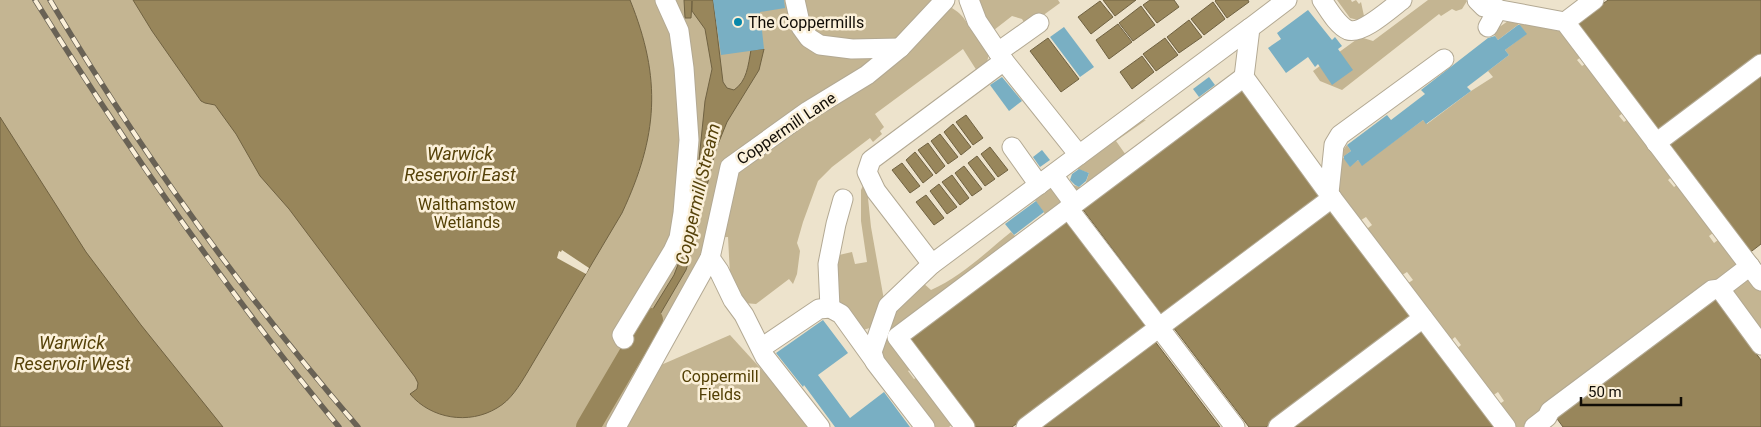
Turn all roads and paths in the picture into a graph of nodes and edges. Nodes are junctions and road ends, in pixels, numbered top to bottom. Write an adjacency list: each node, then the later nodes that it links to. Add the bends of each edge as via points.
1 (665, 0): 35 (street, via 679,32 684,68 689,140 683,213 673,251 622,335)
2 (795, 0): 15 (street, via 801,27 820,45 852,49)
3 (945, 0): 15 (street, Coppermill Lane)
4 (969, 0): 16 (street, via 977,21)
5 (1287, 0): 14 (street)
6 (1322, 0): 7 (street, via 1338,22 1349,30 1362,30)
7 (1402, 0)
8 (1477, 0): 10 (street, via 1484,7)
9 (1594, 0): 12 (street)
10 (1498, 9): 12 (street); 13 (street)
11 (1039, 22): 16 (street)
12 (1565, 22): 20 (street)
13 (1488, 27)
14 (1250, 28): 19 (street); 22 (street)
15 (900, 48): 27 (street, Coppermill Lane, via 867,75 808,111 730,167)
16 (1001, 56): 22 (street); 29 (street, via 872,160 867,172 876,191)
17 (1444, 59): 24 (street, via 1340,135 1334,145)
18 (1761, 64): 20 (street)
19 (1244, 77): 24 (street); 26 (street)
20 (1656, 142): 28 (street)
21 (1012, 147): 23 (street)
22 (1079, 155): 23 (street)
23 (1046, 180): 26 (street, via 1070,198); 29 (street)
24 (1331, 195): 33 (street); 34 (street)
25 (844, 199): 32 (street, via 828,264)
26 (1071, 207): 34 (street, via 1071,212); 43 (street, via 897,337)
27 (710, 258): 37 (street); 40 (street, Coppermill Lane)
28 (1753, 261): 30 (street); 31 (street)
29 (932, 264): 38 (street, via 888,306 874,342)
30 (1761, 281)
31 (1720, 289): 36 (street); 39 (street, via 1712,290 1550,411)
32 (830, 308): 37 (street, via 819,309); 38 (street, via 840,314)
33 (1423, 318): 46 (street); 47 (street)
34 (1159, 327): 44 (street); 45 (street)
35 (624, 339)
36 (1761, 345)
37 (761, 348): 41 (street)
38 (874, 360): 42 (street)
39 (1545, 424)
40 (616, 427)
41 (820, 427)
42 (925, 427)
43 (965, 427)
44 (1026, 427)
45 (1235, 427)
46 (1278, 427)
47 (1506, 427)

